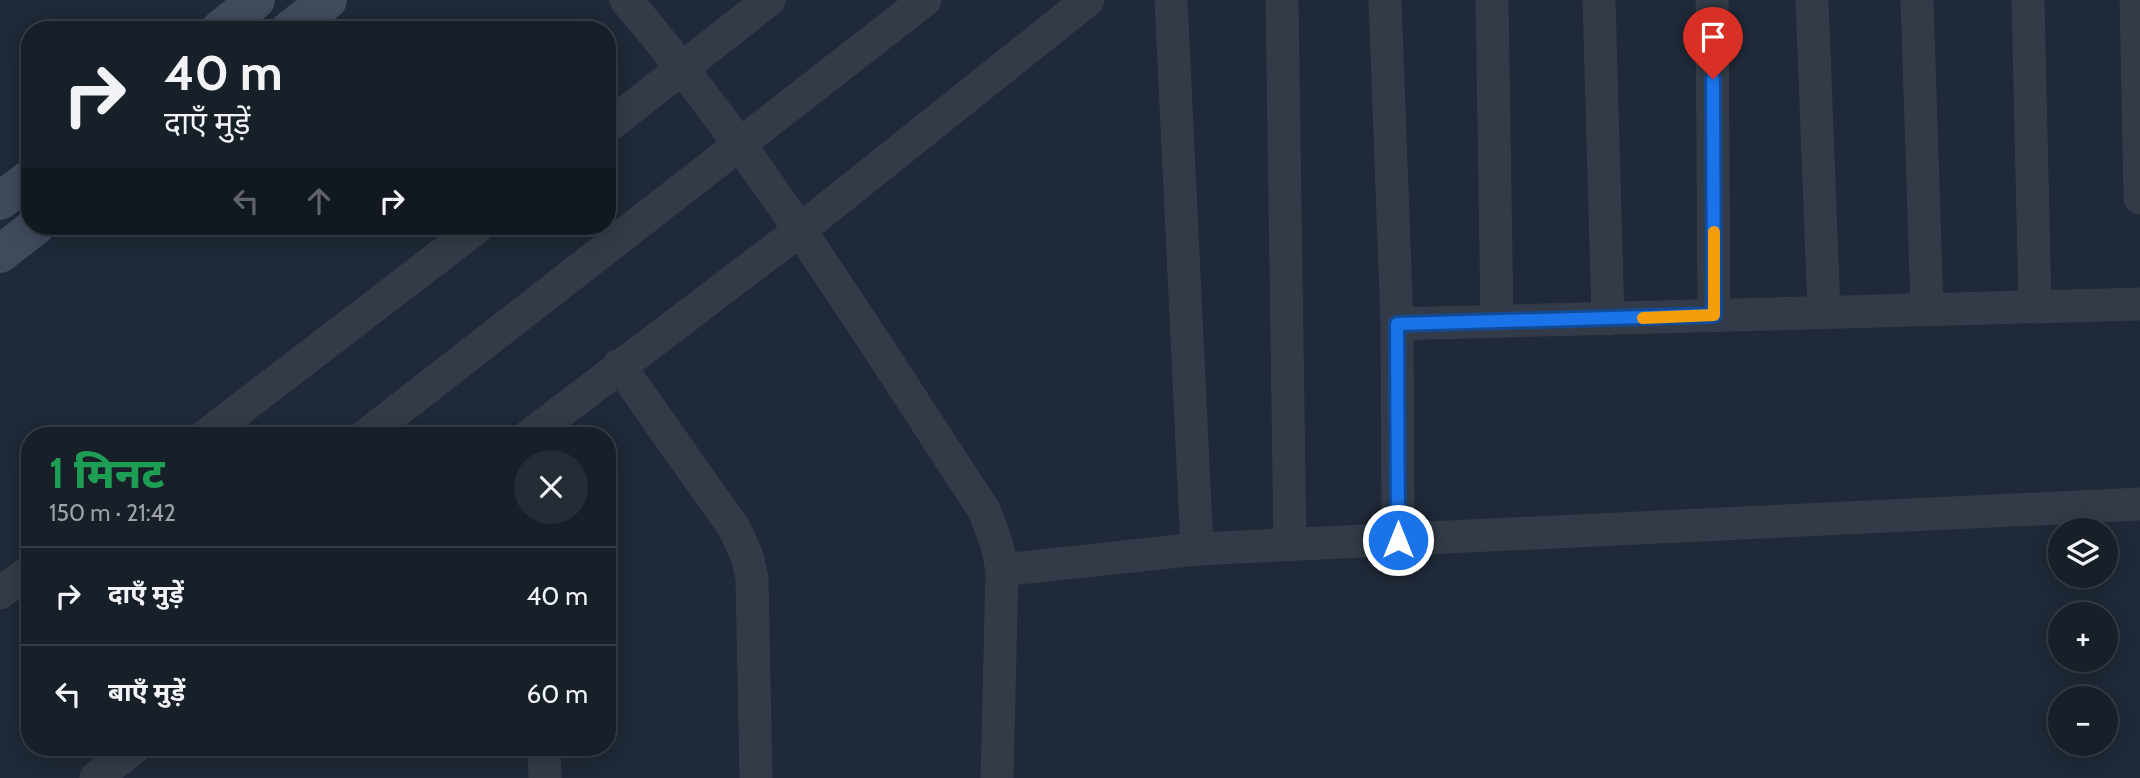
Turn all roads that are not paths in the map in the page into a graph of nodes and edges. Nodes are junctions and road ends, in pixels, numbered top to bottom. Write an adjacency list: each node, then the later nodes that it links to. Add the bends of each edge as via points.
1 (257, 0): 17 (street)
2 (328, 0): 18 (street)
3 (626, 0): 19 (street)
4 (769, 0): 19 (street)
5 (925, 0): 21 (street)
6 (1088, 0): 25 (street)
7 (1171, 0): 44 (street)
8 (1282, 0): 43 (street)
9 (1385, 0): 36 (street)
10 (1492, 0): 35 (street)
11 (1599, 0): 34 (street)
12 (1712, 0): 33 (street)
13 (1812, 0): 32 (street)
14 (1917, 0): 31 (street)
15 (2028, 0): 30 (street)
16 (2136, 0): 23 (street)
17 (230, 21)
18 (301, 21)
19 (684, 68): 20 (street); 21 (street)
20 (616, 120)
21 (738, 144): 25 (street); 39 (street)
22 (21, 185): 24 (street)
23 (2140, 198)
24 (0, 201)
25 (800, 230): 37 (street); 45 (street, via 984,510)
26 (24, 235): 28 (street)
27 (467, 235): 38 (street)
28 (0, 254)
29 (2140, 304): 30 (street)
30 (2035, 307): 31 (street)
31 (1927, 308): 32 (street)
32 (1824, 311): 33 (street)
33 (1714, 315): 34 (street)
34 (1608, 319): 35 (street)
35 (1497, 321): 36 (street)
36 (1397, 324): 42 (street)
37 (619, 365): 40 (street); 52 (street, via 734,528 747,556 752,579)
38 (217, 427)
39 (376, 427)
40 (540, 427)
41 (2140, 504): 42 (street)
42 (1398, 540): 43 (street)
43 (1290, 545): 44 (street)
44 (1197, 549): 45 (street)
45 (1002, 570): 53 (street)
46 (21, 577): 47 (street)
47 (0, 593)
48 (124, 756): 50 (street)
49 (544, 756): 51 (street)
50 (96, 778)
51 (545, 778)
52 (756, 778)
53 (997, 778)

